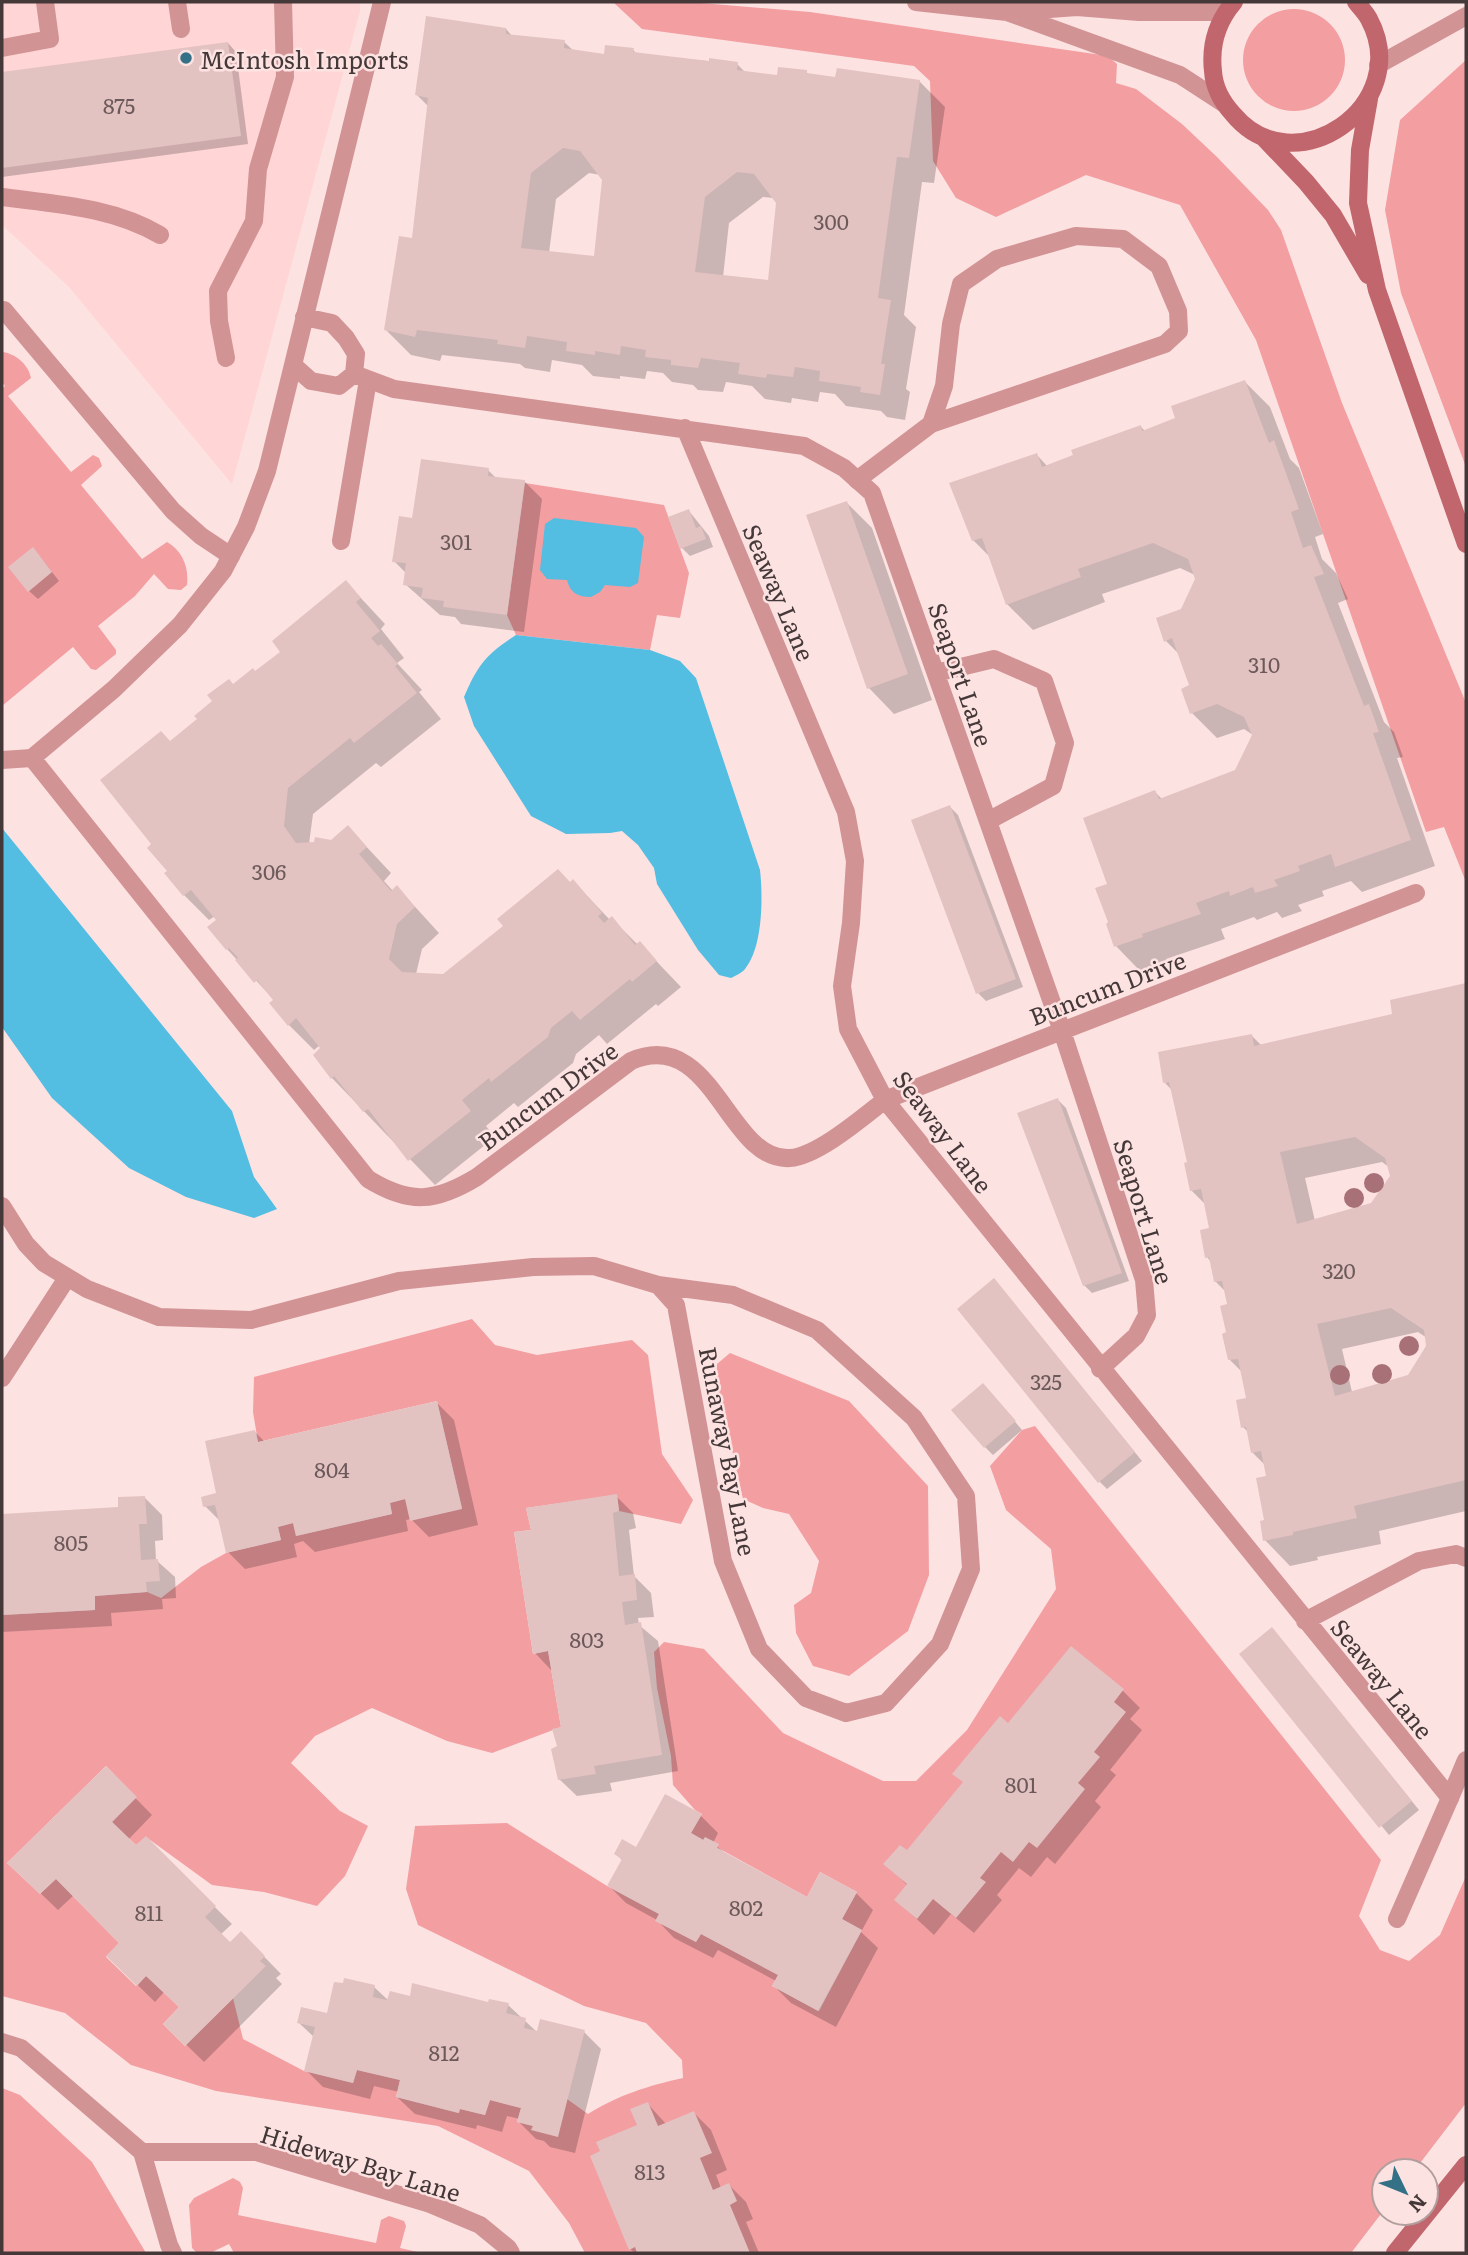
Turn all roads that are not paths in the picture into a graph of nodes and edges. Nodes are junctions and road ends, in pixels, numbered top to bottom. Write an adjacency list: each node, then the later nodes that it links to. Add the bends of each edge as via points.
1 (45, 2): 11 (street, via 50,39)
2 (177, 2): 10 (street)
3 (283, 2): 21 (street, via 285,77 258,169 254,221 218,290)
4 (382, 2): 20 (street)
5 (916, 2): 8 (street)
6 (1356, 2): 12 (main road, via 1377,41)
7 (1231, 5): 8 (street, via 1139,12 1077,6); 14 (main road, via 1215,34 1211,57)
8 (1007, 12): 14 (street, via 1180,75)
9 (1466, 16): 12 (street)
10 (181, 29)
11 (2, 48)
12 (1378, 65): 13 (main road)
13 (1369, 99): 15 (main road, via 1354,118 1323,137 1286,142); 18 (main road, via 1360,150 1359,203)
14 (1223, 103): 15 (main road, via 1240,123)
15 (1263, 136): 18 (main road, via 1333,215)
16 (2, 197): 17 (street, via 108,214 140,223)
17 (160, 235)
18 (1377, 290): 28 (main road)
19 (2, 311): 29 (street, via 173,511)
20 (304, 317): 22 (street); 23 (street, via 332,323 356,354)
21 (226, 358)
22 (293, 365): 23 (street, via 311,381 339,386); 29 (street, via 267,471)
23 (361, 377): 25 (street, Seaport Lane, via 394,388); 27 (street)
24 (931, 424): 24 (street, via 1165,344 1179,331 1178,311 1159,266 1124,240 1076,236 997,259 961,285 944,386); 26 (street)
25 (685, 428): 26 (street, Seaport Lane, via 804,446); 36 (street, Seaway Lane, via 846,812 855,861 842,986 848,1030)
26 (858, 480): 30 (street, Seaport Lane, via 872,493)
27 (341, 541)
28 (1466, 544)
29 (231, 556): 31 (street, via 180,625)
30 (936, 673): 33 (street, Seaport Lane); 33 (street, via 995,659 1044,681 1065,743 1053,786)
31 (32, 758): 32 (street); 36 (street, Buncum Drive, via 347,1154 368,1179 388,1192 408,1198 454,1191 645,1055 673,1058 690,1068 713,1090 756,1147 770,1155 789,1158 809,1153)
32 (2, 760)
33 (988, 821): 35 (street, Seaport Lane)
34 (1416, 893): 35 (street, Buncum Drive)
35 (1062, 1031): 36 (street, Buncum Drive); 40 (street, Seaport Lane, via 1144,1280 1147,1315 1136,1336)
36 (885, 1100): 40 (street, Seaway Lane)
37 (2, 1206): 38 (street, Runaway Bay Lane, via 26,1244)
38 (67, 1278): 39 (street, Runaway Bay Lane, via 159,1317 251,1320 399,1281 533,1267 594,1266); 41 (street)
39 (658, 1284): 39 (street, Runaway Bay Lane, via 676,1305 723,1561 759,1649 806,1698 846,1713 886,1703 940,1644 971,1569 966,1496 914,1418 817,1329 733,1295)
40 (1100, 1369): 43 (street, Seaway Lane)
41 (2, 1378)
42 (1466, 1558): 43 (street, Seaway Lane, via 1456,1554 1419,1561)
43 (1305, 1621): 45 (street, Seaway Lane)
44 (1466, 1760): 45 (street)
45 (1450, 1798): 46 (street)
46 (1397, 1919)
47 (2, 2042): 48 (street, via 21,2048)
48 (142, 2151): 50 (street); 51 (street, Hideway Bay Lane, via 257,2152 430,2204 480,2225)
49 (1466, 2165): 52 (main road)
50 (173, 2253)
51 (511, 2253)
52 (1395, 2253)

